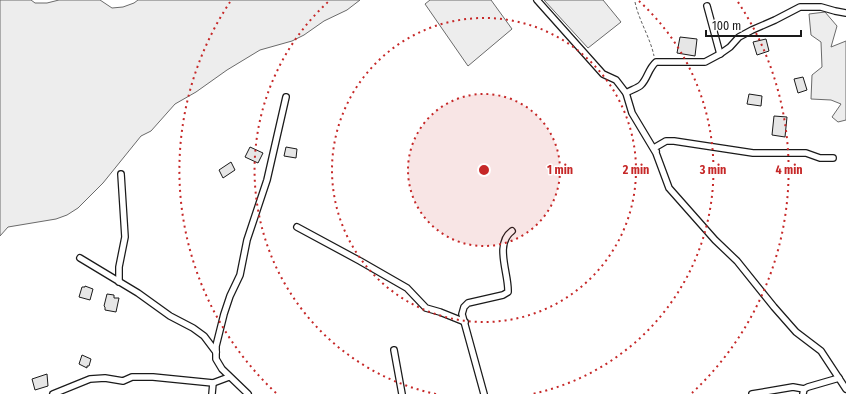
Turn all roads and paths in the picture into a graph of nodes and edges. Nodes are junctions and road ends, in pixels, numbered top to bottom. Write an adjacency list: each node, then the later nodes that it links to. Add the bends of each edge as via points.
1 (537, 0): 7 (street, via 602,74 616,80)
2 (635, 2): 6 (path)
3 (707, 6): 5 (street)
4 (846, 13): 5 (street, via 821,7 800,7 740,37)
5 (720, 54): 6 (street, via 705,62)
6 (656, 62): 7 (street, via 640,86)
7 (626, 93): 9 (street, via 632,113)
8 (286, 97): 18 (street, via 267,180 247,240 240,275 224,314)
9 (656, 153): 10 (street, via 654,148 666,141 674,141 753,153 806,153 820,158); 20 (street, via 669,188 737,261 796,332 821,351)
10 (833, 158)
11 (122, 174): 15 (street, via 125,237)
12 (297, 227): 16 (street, via 406,288 426,308)
13 (512, 231): 16 (street, via 504,242 503,251 508,292 468,303 462,314)
14 (80, 258): 15 (street)
15 (119, 282): 18 (street, via 204,336)
16 (464, 322): 28 (street)
17 (394, 350): 27 (street)
18 (216, 352): 19 (street, via 216,359)
19 (229, 377): 21 (street); 26 (street)
20 (839, 378): 22 (street); 23 (street, via 808,387)
21 (212, 383): 24 (street, via 153,377 132,377 123,381 90,379); 25 (street)
22 (846, 389)
23 (803, 392): 29 (street, via 794,387)
24 (53, 394)
25 (212, 394)
26 (248, 394)
27 (402, 394)
28 (484, 394)
29 (752, 394)

